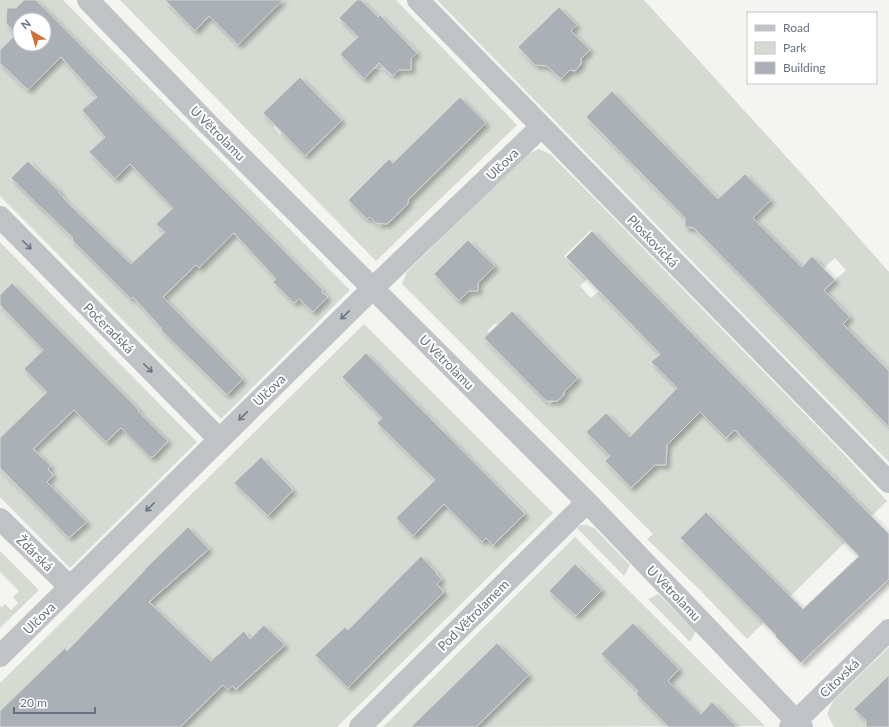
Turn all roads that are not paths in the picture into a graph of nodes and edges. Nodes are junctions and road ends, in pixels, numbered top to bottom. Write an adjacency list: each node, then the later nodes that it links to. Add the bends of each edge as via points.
1 (88, 0): 5 (street, U Větrolamu)
2 (418, 0): 3 (street, Ploskovická)
3 (541, 127): 5 (street, Ulčova); 7 (street, Ploskovická)
4 (0, 217): 6 (street, Počeradská, one-way to 6)
5 (373, 288): 6 (street, Ulčova, one-way to 6); 8 (street, U Větrolamu)
6 (219, 439): 10 (street, Ulčova, one-way to 10)
7 (889, 482)
8 (587, 502): 13 (street, U Větrolamu); 14 (street, Pod Větrolamem)
9 (0, 519): 10 (street, Žďárská)
10 (70, 587): 12 (street, Ulčova)
11 (889, 630): 13 (street, Cítovská)
12 (0, 656)
13 (796, 725)
14 (360, 727)

